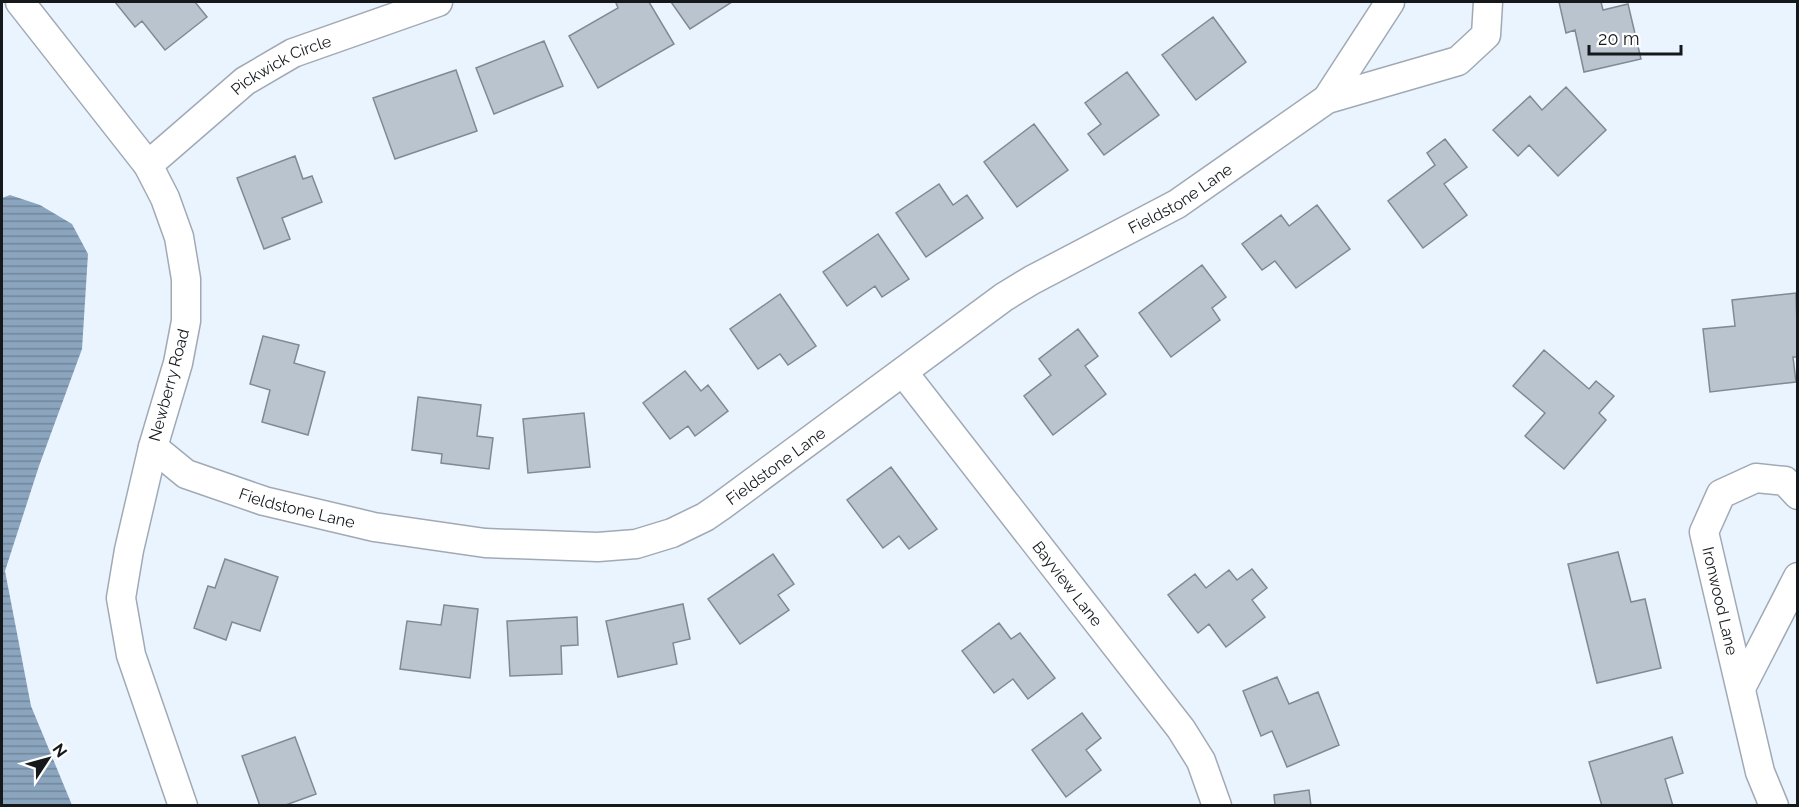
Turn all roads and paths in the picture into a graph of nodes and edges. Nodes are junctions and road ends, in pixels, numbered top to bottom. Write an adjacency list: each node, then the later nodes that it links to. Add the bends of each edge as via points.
1 (20, 2): 6 (street, Newberry Road)
2 (438, 2): 6 (street, Pickwick Circle, via 293,53 245,81)
3 (1390, 2): 5 (street, Fieldstone Lane)
4 (1488, 2): 5 (street, Fieldstone Lane, via 1486,35 1458,62)
5 (1327, 99): 7 (street, Fieldstone Lane, via 1177,204 1005,297)
6 (148, 165): 8 (street, Newberry Road, via 179,237 186,279 186,321 178,363)
7 (903, 372): 8 (street, Fieldstone Lane, via 705,517 672,533 598,548 485,543 374,527 264,501 186,474); 13 (street, Bayview Lane, via 1181,729 1202,761)
8 (153, 447): 12 (street, Newberry Road, via 121,598 131,655)
9 (1797, 495): 11 (street, Ironwood Lane, via 1785,482 1756,478 1721,494 1704,532)
10 (1797, 577): 11 (street, Ironwood Lane)
11 (1741, 688): 14 (street, Ironwood Lane, via 1760,772)
12 (183, 806)
13 (1217, 806)
14 (1774, 806)

